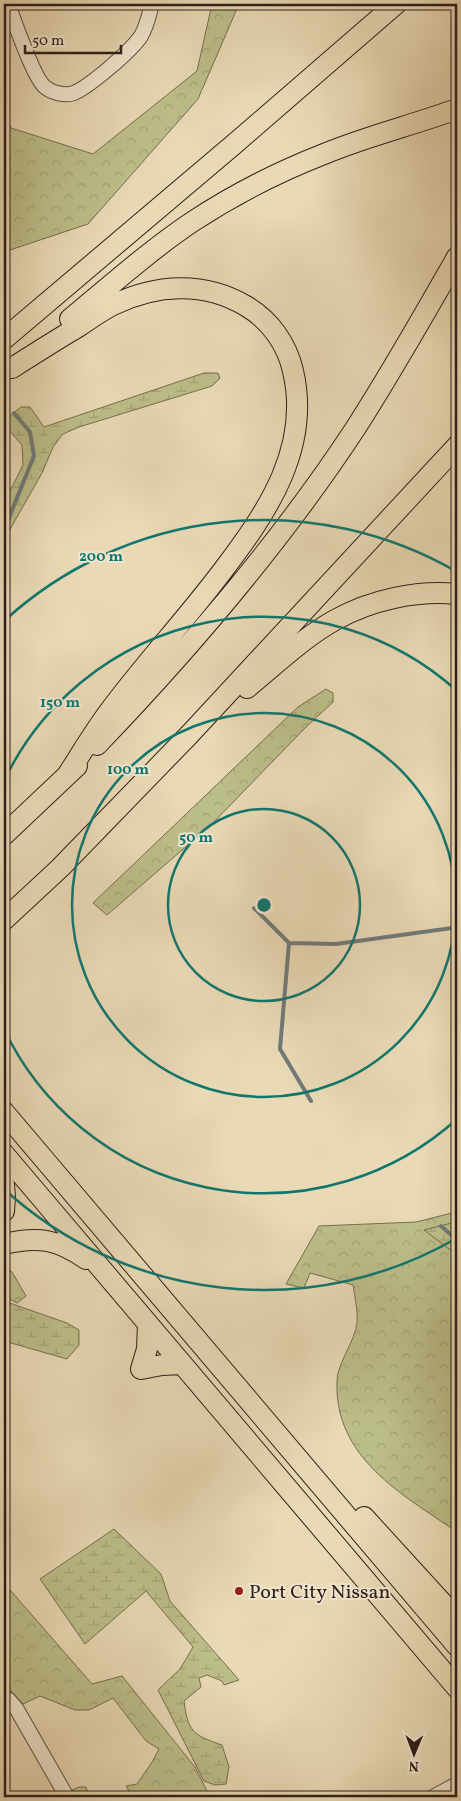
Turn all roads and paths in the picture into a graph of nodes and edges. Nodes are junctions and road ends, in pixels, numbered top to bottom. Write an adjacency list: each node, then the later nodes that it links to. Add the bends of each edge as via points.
1 (8, 4): 2 (street, via 37,75 44,87 56,94 72,94 86,86 133,46 147,24)
2 (152, 4)
3 (396, 4): 6 (highway)
4 (455, 110): 7 (highway, via 324,154 235,196 152,252)
5 (457, 257): 11 (highway, via 354,430 273,543 156,684)
6 (4, 339)
7 (8, 371): 11 (highway, via 112,306 149,291 181,287 218,293 251,309 276,332 291,363 295,380 294,434 284,470 269,505 204,595 111,709)
8 (457, 446): 10 (highway)
9 (457, 594): 10 (highway, via 392,599 336,620 315,633)
10 (189, 735): 13 (highway, via 60,868)
11 (68, 774): 12 (highway)
12 (4, 835)
13 (4, 920)
14 (4, 1112): 20 (highway)
15 (4, 1154): 19 (highway)
16 (4, 1184): 17 (highway)
17 (4, 1211)
18 (4, 1244): 19 (highway, via 26,1240 58,1243)
19 (104, 1272): 21 (highway)
20 (182, 1323): 23 (highway); 24 (highway)
21 (148, 1324): 22 (highway); 22 (highway, via 148,1349 141,1369)
22 (182, 1364): 25 (highway)
23 (457, 1619)
24 (457, 1646)
25 (457, 1688)
26 (4, 1698): 28 (street, via 16,1708)
27 (457, 1784): 29 (street)
28 (67, 1797)
29 (433, 1797)

